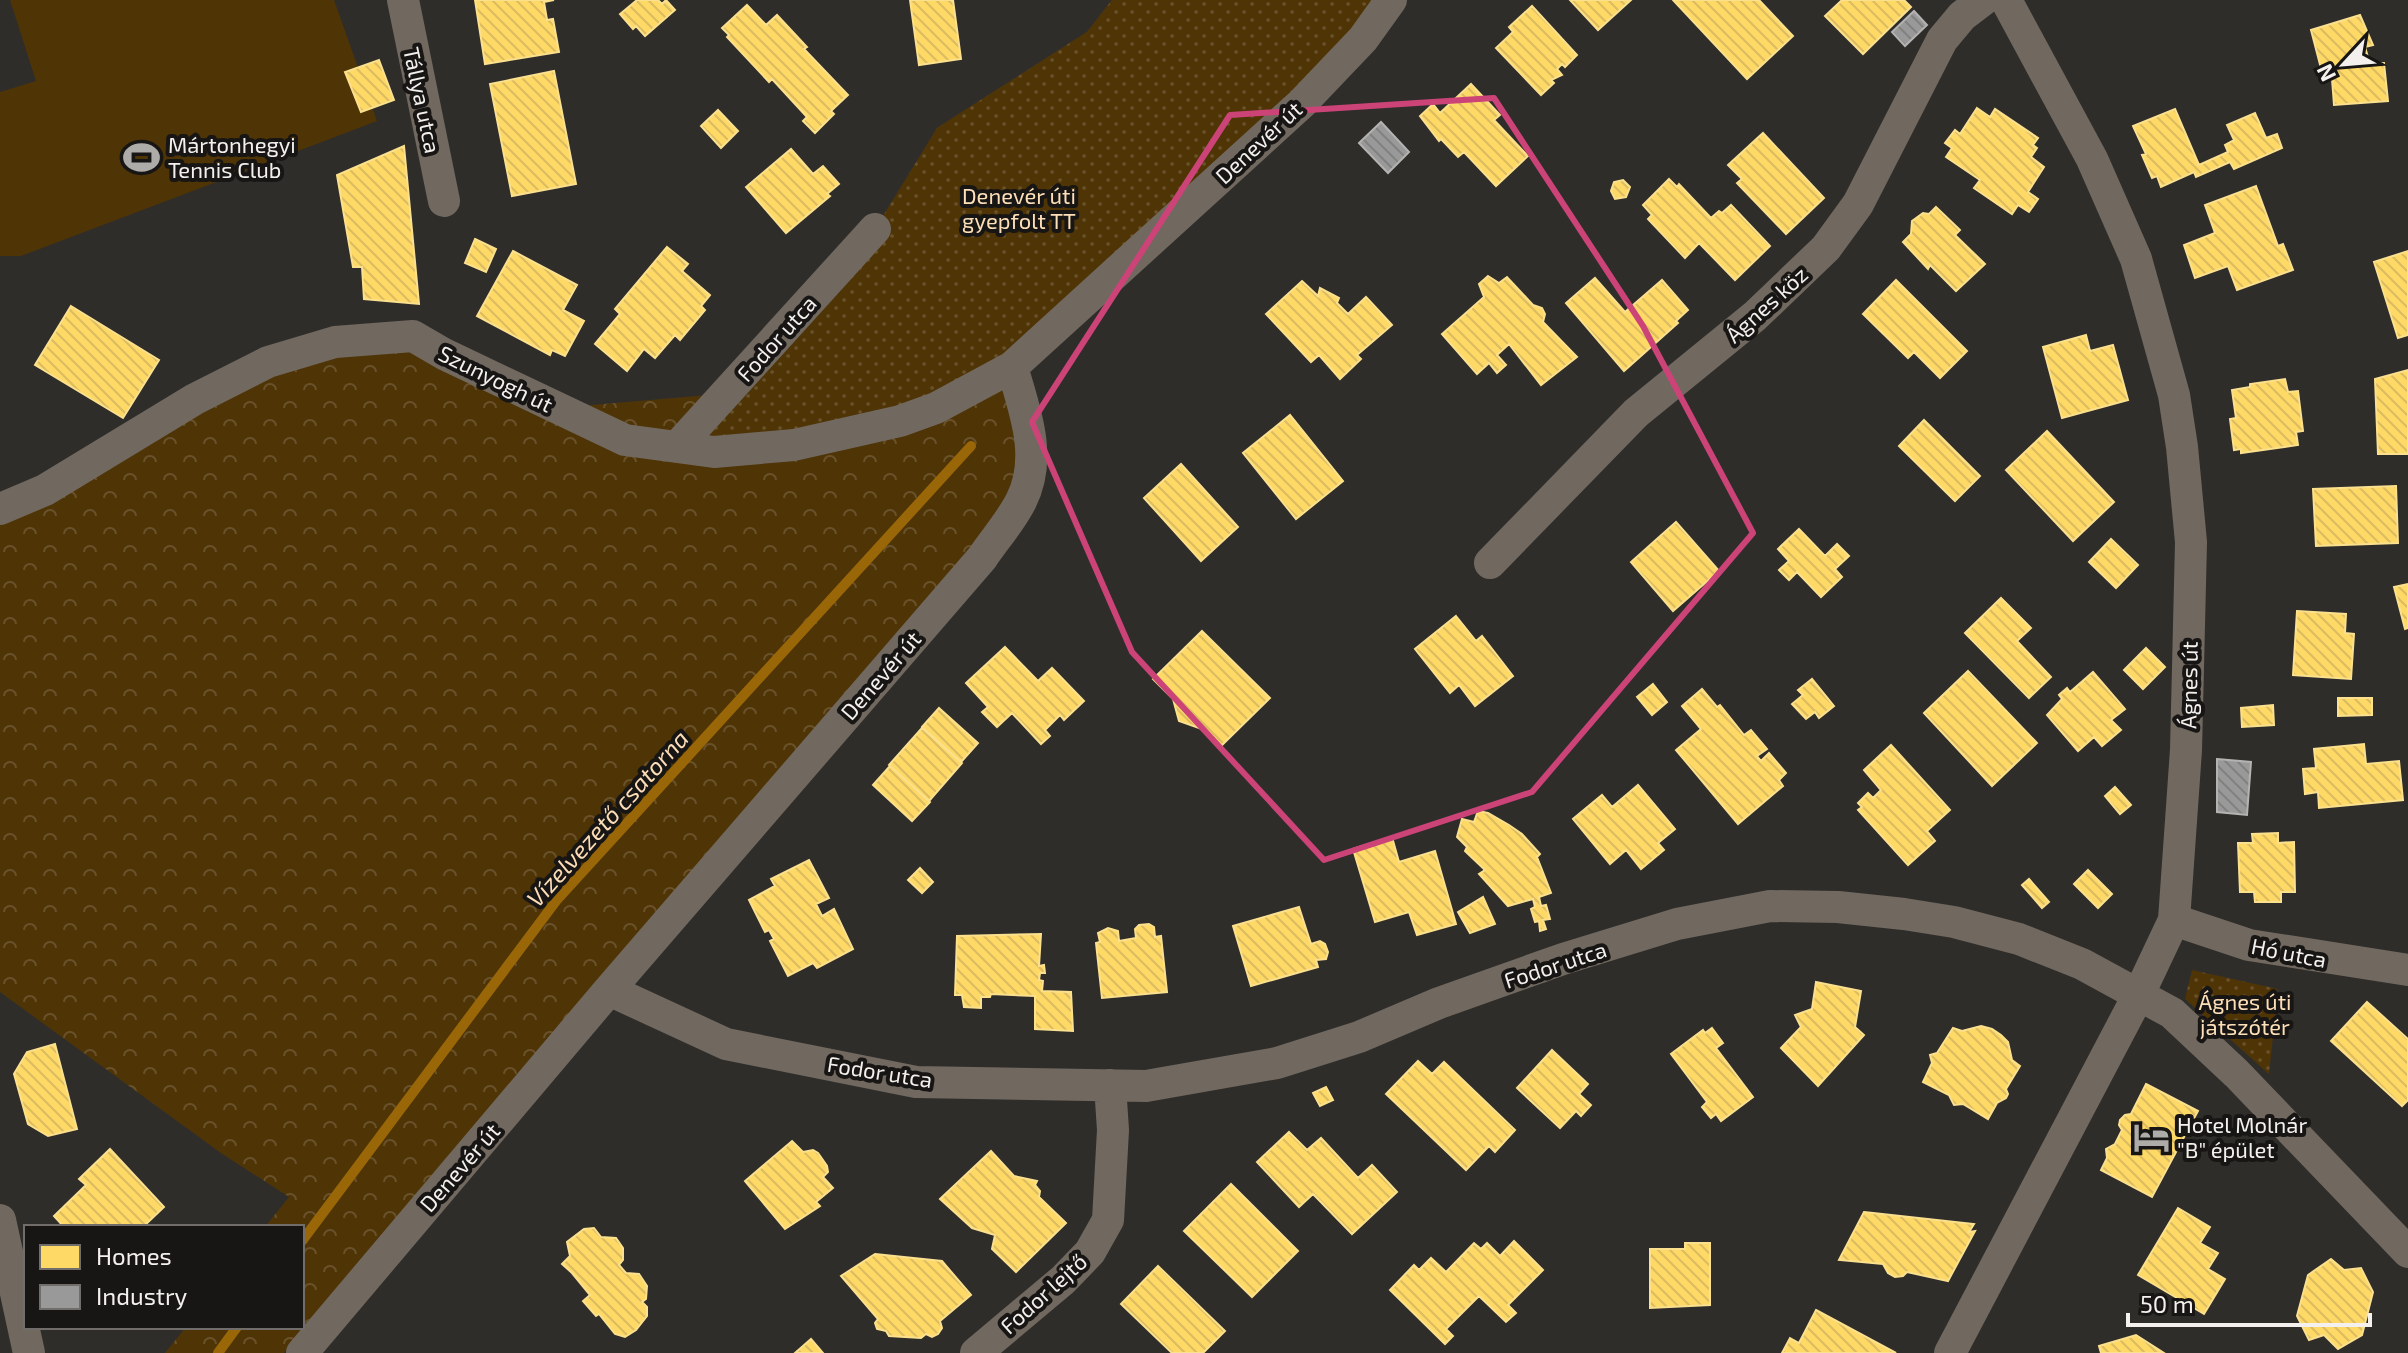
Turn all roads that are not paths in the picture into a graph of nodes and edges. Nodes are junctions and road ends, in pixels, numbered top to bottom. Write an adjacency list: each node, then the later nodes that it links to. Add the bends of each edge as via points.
1 (403, 0): 5 (street, Tállya utca)
2 (1391, 0): 7 (street, Denevér út, via 1363,39 1302,103)
3 (1983, 0): 10 (street, Ágnes köz, via 1942,40 1858,204 1826,248 1755,316 1636,413)
4 (2006, 0): 11 (street, Ágnes út, via 2092,159 2136,259 2174,395 2191,542 2186,750)
5 (444, 201)
6 (875, 229): 8 (street, Fodor utca)
7 (1012, 367): 8 (street, Szunyogh út, via 900,421 794,445 714,452); 13 (street, Denevér út, via 1029,425 1032,466 1021,501 982,558)
8 (677, 447): 9 (street, Szunyogh út, via 625,440 413,336 335,342 268,362 195,399 45,490)
9 (0, 509)
10 (1490, 563)
11 (2174, 920): 12 (street, Hó utca, via 2249,945); 14 (street, Ágnes út)
12 (2408, 970)
13 (609, 990): 15 (street, Fodor utca, via 726,1044 916,1082); 19 (street, Denevér út)
14 (2139, 994): 15 (street, Fodor utca, via 2019,939 1954,922 1838,907 1770,906 1677,924 1563,959 1277,1063 1146,1086); 17 (street, Fodor utca, via 2172,1013 2237,1074); 21 (street, Ágnes út)
15 (1110, 1085): 20 (street, Fodor lejtő, via 1108,1220 1090,1252 1063,1280)
16 (0, 1220): 18 (street)
17 (2408, 1252)
18 (29, 1353)
19 (302, 1353)
20 (976, 1353)
21 (1950, 1353)

